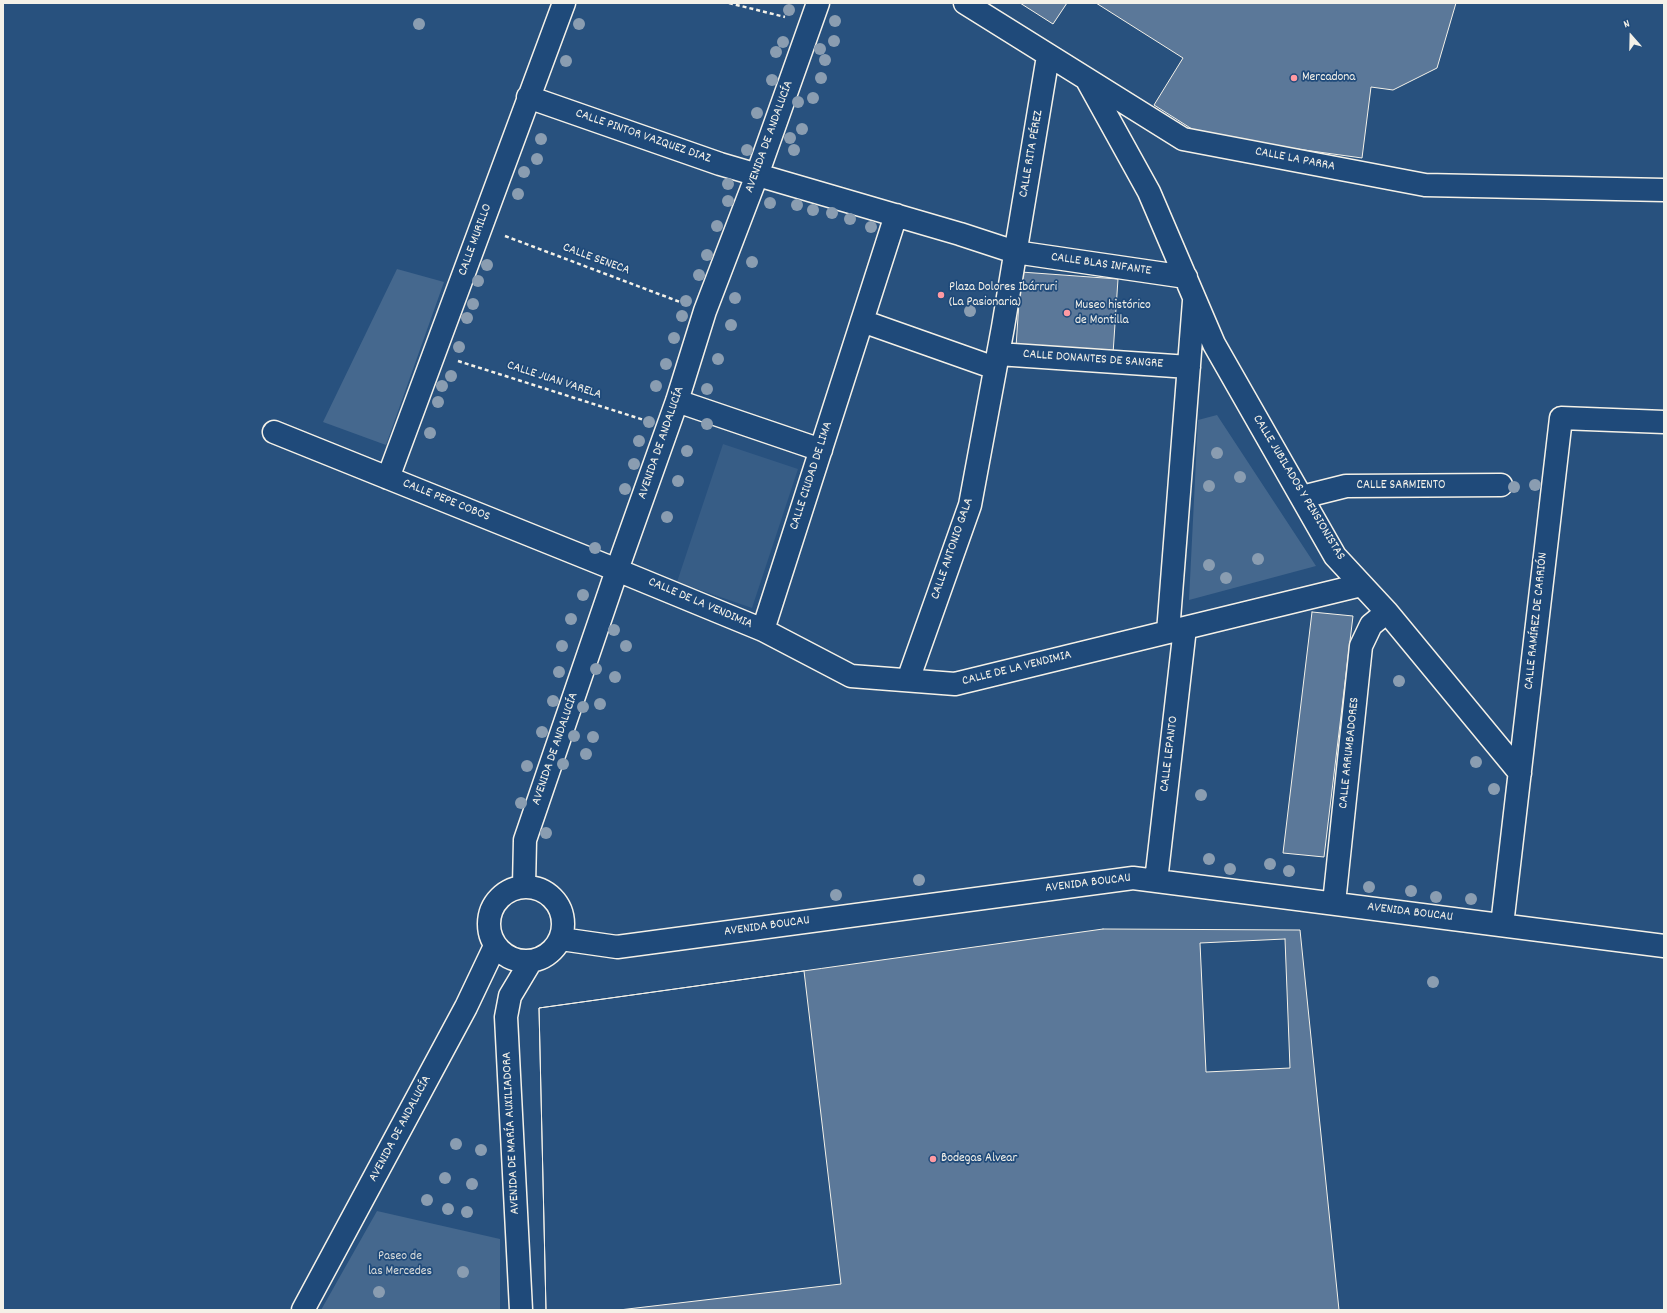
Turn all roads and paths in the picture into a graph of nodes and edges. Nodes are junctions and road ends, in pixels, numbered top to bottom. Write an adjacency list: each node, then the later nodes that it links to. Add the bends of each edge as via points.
1 (564, 3): 8 (street, CALLE MURILLO)
2 (729, 3): 5 (path)
3 (818, 3): 5 (street, AVENIDA DE ANDALUCÍA)
4 (965, 3): 6 (street, CALLE LA PARRA)
5 (811, 24): 9 (street, AVENIDA DE ANDALUCÍA)
6 (1048, 56): 7 (street, CALLE LA PARRA); 13 (street, CALLE RITA PÉREZ)
7 (1088, 80): 10 (street, CALLE LA PARRA, via 1183,139 1214,145 1425,185); 14 (street, CALLE JUBILADOS Y PENSIONISTAS, via 1149,192)
8 (528, 97): 9 (street, CALLE PINTOR VAZQUEZ DIAZ); 12 (street, CALLE MURILLO)
9 (757, 175): 11 (street); 16 (street, AVENIDA DE ANDALUCÍA)
10 (1664, 190)
11 (896, 215): 13 (street); 17 (street)
12 (480, 227): 16 (path, CALLE SENECA); 18 (street, CALLE MURILLO)
13 (1015, 252): 14 (street, CALLE BLAS INFANTE); 19 (street)
14 (1186, 277): 15 (street, CALLE JUBILADOS Y PENSIONISTAS)
15 (1194, 298): 20 (street, CALLE JUBILADOS Y PENSIONISTAS); 28 (street, CALLE JUBILADOS Y PENSIONISTAS, via 1214,344)
16 (705, 311): 21 (street, AVENIDA DE ANDALUCÍA)
17 (862, 321): 19 (street); 25 (street, CALLE CIUDAD DE LIMA)
18 (434, 353): 23 (path, CALLE JUAN VARELA); 26 (street, CALLE MURILLO)
19 (996, 361): 20 (street, CALLE DONANTES DE SANGRE); 34 (street, CALLE ANTONIO GALA, via 970,505)
20 (1189, 367): 33 (street, CALLE JUBILADOS Y PENSIONISTAS)
21 (678, 401): 23 (street, AVENIDA DE ANDALUCÍA); 25 (street)
22 (1664, 422): 35 (street, CALLE RAMÍREZ DE CARRIÓN, via 1561,418)
23 (667, 428): 29 (street, AVENIDA DE ANDALUCÍA)
24 (274, 432): 26 (street, CALLE PEPE COBOS)
25 (820, 450): 32 (street, CALLE CIUDAD DE LIMA)
26 (388, 478): 29 (street, CALLE PEPE COBOS)
27 (1501, 485): 28 (street, CALLE SARMIENTO, via 1346,486)
28 (1302, 497): 30 (street, CALLE JUBILADOS Y PENSIONISTAS, via 1336,556)
29 (617, 570): 32 (street, CALLE DE LA VENDIMIA); 37 (street, AVENIDA DE ANDALUCÍA, via 525,840)
30 (1361, 585): 31 (street, CALLE JUBILADOS Y PENSIONISTAS); 33 (street, CALLE DE LA VENDIMIA)
31 (1388, 612): 35 (street, CALLE JUBILADOS Y PENSIONISTAS); 38 (street, CALLE ARRUMBADORES, via 1371,625 1361,646)
32 (763, 630): 34 (street, CALLE DE LA VENDIMIA, via 851,676)
33 (1176, 630): 34 (street, CALLE DE LA VENDIMIA, via 955,684); 36 (street, CALLE LEPANTO)
34 (908, 680)
35 (1520, 773): 39 (street, CALLE RAMÍREZ DE CARRIÓN)
36 (1156, 881): 38 (street, AVENIDA BOUCAU); 40 (street, AVENIDA BOUCAU, via 1133,878 617,947)
37 (524, 886): 40 (street, via 539,888 552,896 561,909 564,924); 41 (street, via 508,890 496,901 489,915 489,932)
38 (1334, 903): 39 (street, AVENIDA BOUCAU)
39 (1502, 926): 42 (street, AVENIDA BOUCAU)
40 (560, 939): 43 (street, via 548,954)
41 (495, 946): 43 (street, via 505,956 517,961); 44 (street, AVENIDA DE ANDALUCÍA, via 466,1007)
42 (1664, 946)
43 (530, 961): 45 (street, AVENIDA DE MARÍA AUXILIADORA, via 510,996 506,1017)
44 (303, 1310)
45 (522, 1310)

